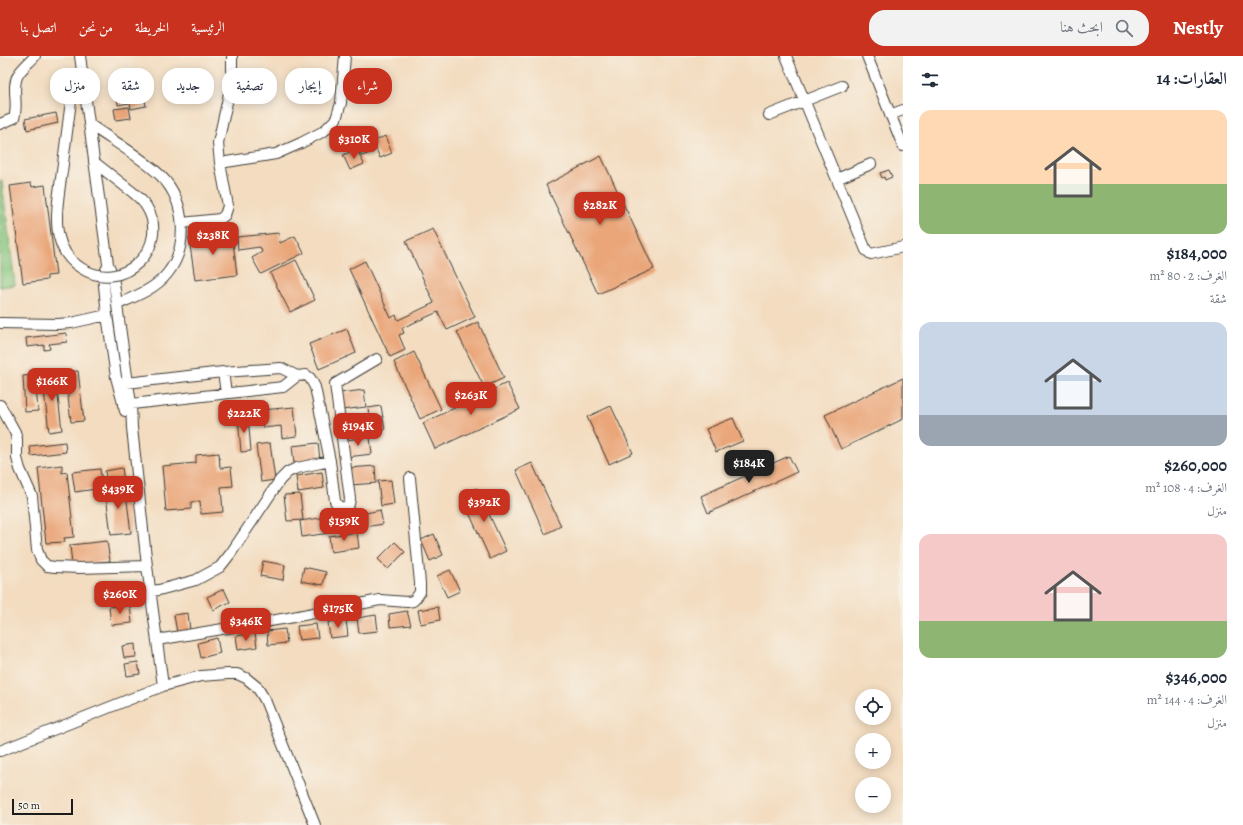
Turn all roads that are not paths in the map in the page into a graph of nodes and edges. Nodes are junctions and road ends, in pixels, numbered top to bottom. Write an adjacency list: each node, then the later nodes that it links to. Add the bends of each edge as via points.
1 (35, 56): 15 (street, via 19,74 16,82 17,111 14,118)
2 (80, 56): 7 (street)
3 (232, 56): 19 (street, via 232,80 218,143)
4 (345, 56): 19 (street, via 341,103 336,119 324,131 276,154)
5 (786, 56): 9 (street)
6 (867, 56): 14 (street)
7 (82, 68)
8 (842, 86): 9 (street)
9 (804, 101): 13 (street); 21 (street)
10 (71, 104): 18 (street, bridge, via 56,219 59,236 63,249 75,264 98,276 109,276 126,272 144,257 151,245 152,218 139,197)
11 (87, 104): 16 (street)
12 (903, 110): 14 (street)
13 (769, 115)
14 (890, 115): 17 (street)
15 (0, 124)
16 (89, 124): 18 (street); 22 (street, via 128,150 161,177 178,202)
17 (903, 146)
18 (94, 162): 24 (street)
19 (220, 163): 22 (street, via 228,206 225,215 220,219)
20 (871, 164): 21 (street)
21 (837, 179): 23 (street, via 866,250 871,254)
22 (182, 223): 25 (street, via 181,244 175,262 166,275 154,286)
23 (903, 246)
24 (108, 264): 25 (street); 26 (street, via 103,276)
25 (118, 304): 28 (street)
26 (107, 315): 27 (street, via 58,324); 29 (street)
27 (0, 323)
28 (122, 334): 29 (street); 33 (street)
29 (110, 336): 33 (street)
30 (377, 359): 37 (street, via 335,384 350,499 344,508 338,506 335,501)
31 (223, 372): 32 (street, via 281,368); 33 (street); 34 (street)
32 (297, 376): 34 (street, via 283,387); 37 (street, via 306,375 315,386)
33 (123, 384): 35 (street)
34 (226, 393): 35 (street)
35 (127, 404): 39 (street, via 132,428)
36 (0, 405): 39 (street, via 17,439 17,458 32,496 37,550 41,560 47,566 55,567)
37 (330, 461): 40 (street, via 288,472 220,567 196,580)
38 (410, 478): 41 (street, via 420,583 420,592 412,601 380,600)
39 (147, 566): 40 (street)
40 (151, 591): 41 (street)
41 (157, 640): 42 (street)
42 (163, 686): 43 (street); 44 (street, via 201,676 237,674 257,687 265,700)
43 (0, 751)
44 (315, 825)

